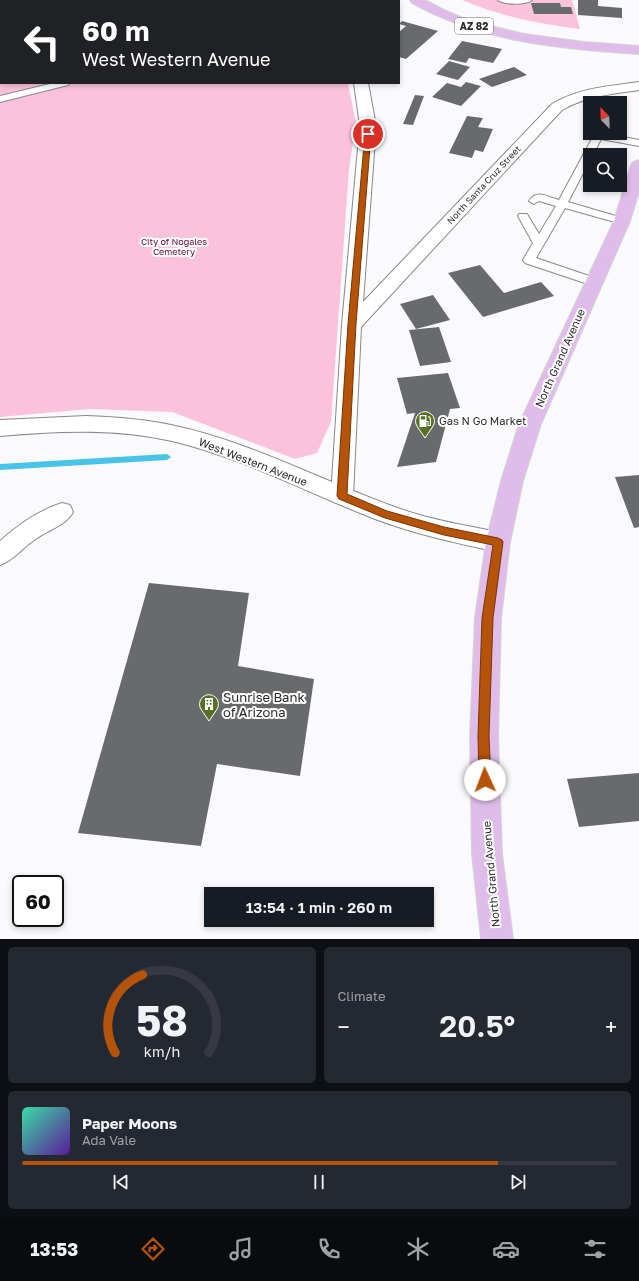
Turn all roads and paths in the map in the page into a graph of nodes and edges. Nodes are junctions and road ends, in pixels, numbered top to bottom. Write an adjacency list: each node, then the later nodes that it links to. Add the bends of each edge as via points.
1 (416, 0): 5 (main road, AZ 82, via 428,8 464,23 504,34)
2 (502, 0): 3 (lane)
3 (528, 0)
4 (516, 23): 5 (main road, AZ 82)
5 (540, 35): 6 (main road, AZ 82); 7 (main road, AZ 82, via 607,48)
6 (639, 38)
7 (639, 50)
8 (61, 84): 11 (lane)
9 (361, 84): 20 (street, via 368,126)
10 (639, 86): 20 (street, North Santa Cruz Street, via 582,95 557,107)
11 (0, 99)
12 (639, 143): 15 (lane, via 598,135)
13 (639, 165): 17 (main road, North Grand Avenue)
14 (534, 200): 15 (lane, via 537,197)
15 (562, 204): 17 (lane); 18 (lane)
16 (523, 216): 18 (lane)
17 (622, 221): 19 (main road, North Grand Avenue)
18 (539, 242): 19 (lane, via 529,260)
19 (594, 282): 24 (main road, North Grand Avenue, via 530,424 512,481)
20 (352, 324): 22 (street)
21 (0, 428): 22 (street, West Western Avenue, via 85,424 134,427 171,433 210,444)
22 (342, 496): 24 (street, West Western Avenue, via 385,514 444,531)
23 (62, 512): 25 (street, via 24,534)
24 (498, 542): 26 (main road, North Grand Avenue, via 488,618 484,736 487,854)
25 (0, 555)
26 (497, 939)

